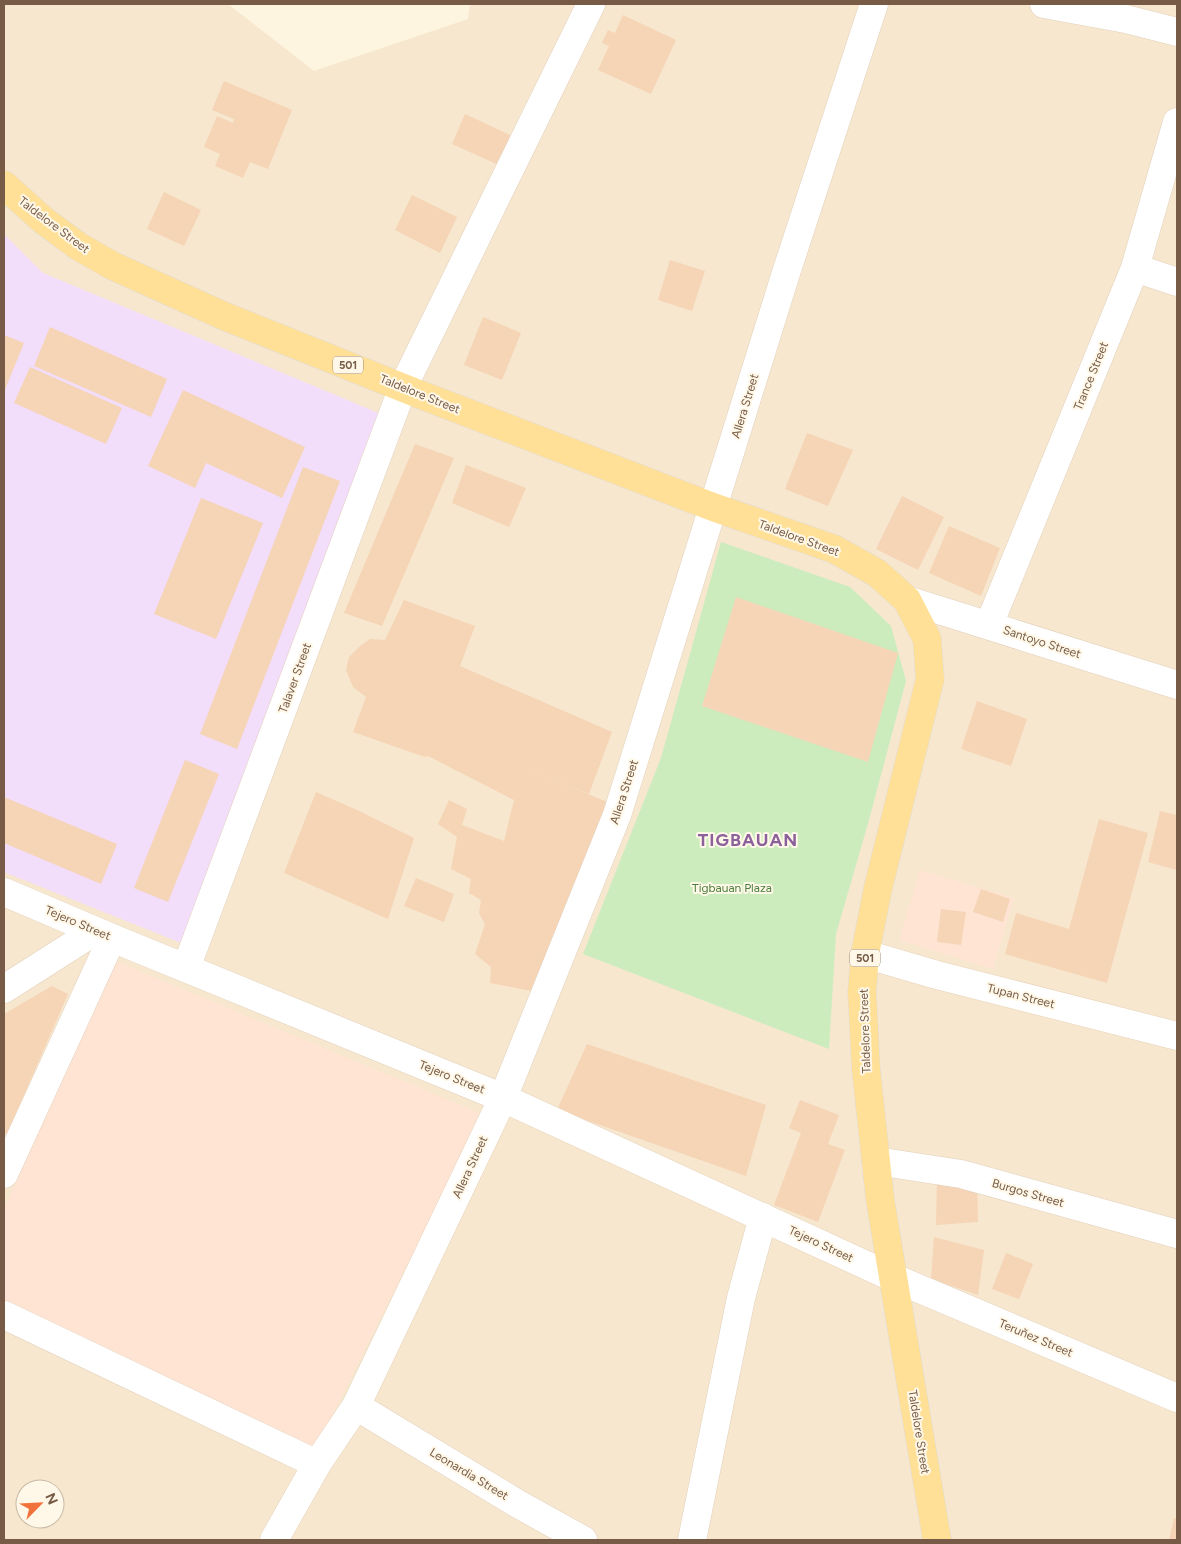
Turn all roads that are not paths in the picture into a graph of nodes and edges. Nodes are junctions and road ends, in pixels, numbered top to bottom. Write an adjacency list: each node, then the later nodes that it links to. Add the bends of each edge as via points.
1 (591, 4): 9 (street, Talaver Street)
2 (874, 4): 10 (street, Allera Street)
3 (1044, 4): 4 (street)
4 (1177, 32)
5 (1177, 122): 7 (street, Trance Street)
6 (4, 185): 9 (main road, Taldelore Street / 501, via 43,220 78,246 113,266 224,316)
7 (1135, 268): 8 (street); 12 (street, Trance Street)
8 (1177, 282)
9 (403, 387): 10 (main road, Taldelore Street / 501); 17 (street, Talaver Street)
10 (713, 507): 11 (main road, Taldelore Street / 501, via 834,549 877,573); 20 (street, Allera Street, via 617,815)
11 (907, 600): 12 (street, Santoyo Street); 16 (main road, Taldelore Street / 501, via 927,639 930,679 878,888)
12 (989, 625): 13 (street, Santoyo Street)
13 (1177, 685)
14 (4, 892): 15 (street, Tejero Street)
15 (103, 934): 17 (street, Tejero Street); 18 (street); 22 (street)
16 (865, 954): 19 (street, Tupan Street); 21 (main road, Taldelore Street / 501, via 862,992 866,1069)
17 (186, 968): 20 (street, Tejero Street)
18 (4, 989)
19 (1177, 1036)
20 (503, 1098): 23 (street, Tejero Street); 28 (street, Allera Street)
21 (876, 1161): 24 (street, Burgos Street, via 961,1174); 25 (main road, Taldelore Street / 501)
22 (4, 1174)
23 (762, 1217): 25 (street, Tejero Street); 32 (street)
24 (1177, 1234)
25 (894, 1278): 27 (street, Teruñez Street); 33 (main road, Taldelore Street / 501)
26 (4, 1316): 29 (street)
27 (1177, 1398)
28 (356, 1406): 29 (street, Allera Street); 31 (street, Leonardia Street)
29 (317, 1464): 30 (street, Allera Street)
30 (274, 1540)
31 (583, 1540)
32 (692, 1540)
33 (937, 1540)

